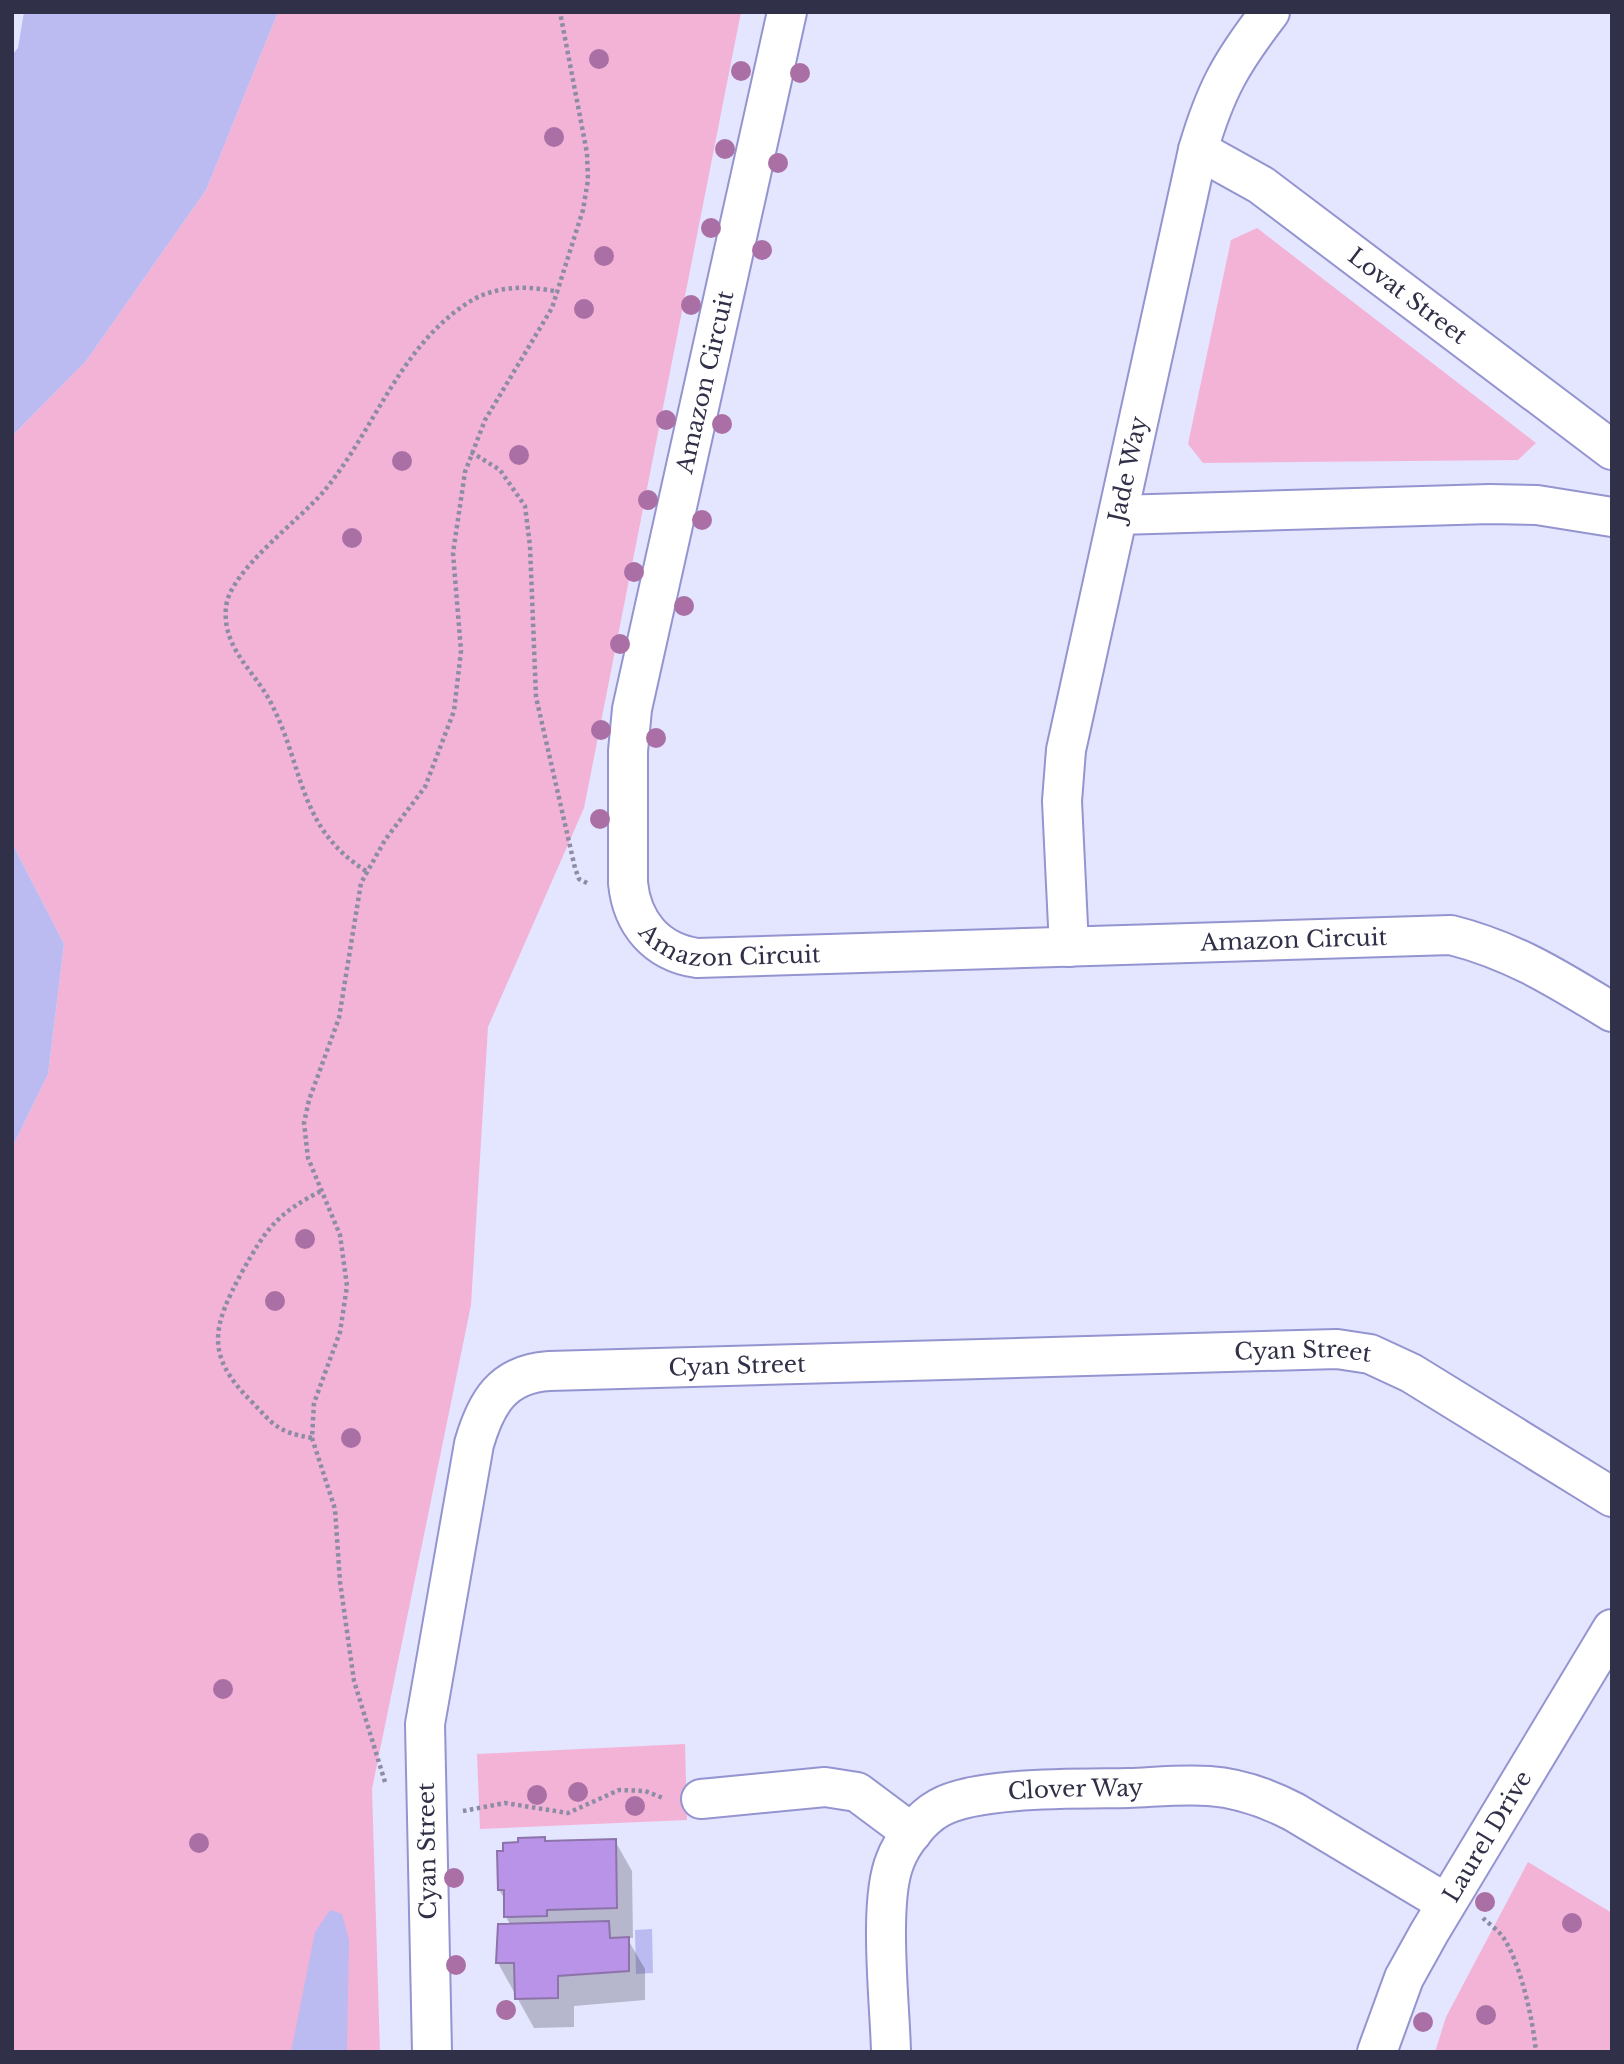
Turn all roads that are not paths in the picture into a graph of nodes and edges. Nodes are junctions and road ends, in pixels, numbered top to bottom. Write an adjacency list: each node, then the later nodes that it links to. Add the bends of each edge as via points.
1 (786, 12): 7 (street, Amazon Circuit, via 632,709 628,751 630,905 664,946 697,958)
2 (1270, 12): 3 (street, Jade Way, via 1232,63 1212,100)
3 (1198, 150): 4 (street, Lovat Street, via 1261,185); 5 (street, Jade Way)
4 (1612, 450)
5 (1118, 516): 6 (street, via 1490,504 1537,505); 7 (street, Jade Way, via 1063,773)
6 (1612, 517)
7 (1069, 947): 8 (street, Amazon Circuit, via 1451,935 1526,960)
8 (1612, 1012)
9 (1612, 1497): 14 (street, Cyan Street, via 1411,1373 1370,1354 1337,1349 562,1370 515,1378 489,1402 474,1444 425,1724)
10 (1612, 1629): 13 (street, Laurel Drive)
11 (701, 1799): 12 (street, via 825,1787 857,1791)
12 (912, 1833): 13 (street, Clover Way, via 939,1808 978,1797 1208,1785 1271,1800); 15 (street, Clover Way, via 895,1860 887,1902)
13 (1446, 1903): 16 (street, Laurel Drive, via 1404,1978)
14 (432, 2052)
15 (891, 2052)
16 (1377, 2052)

